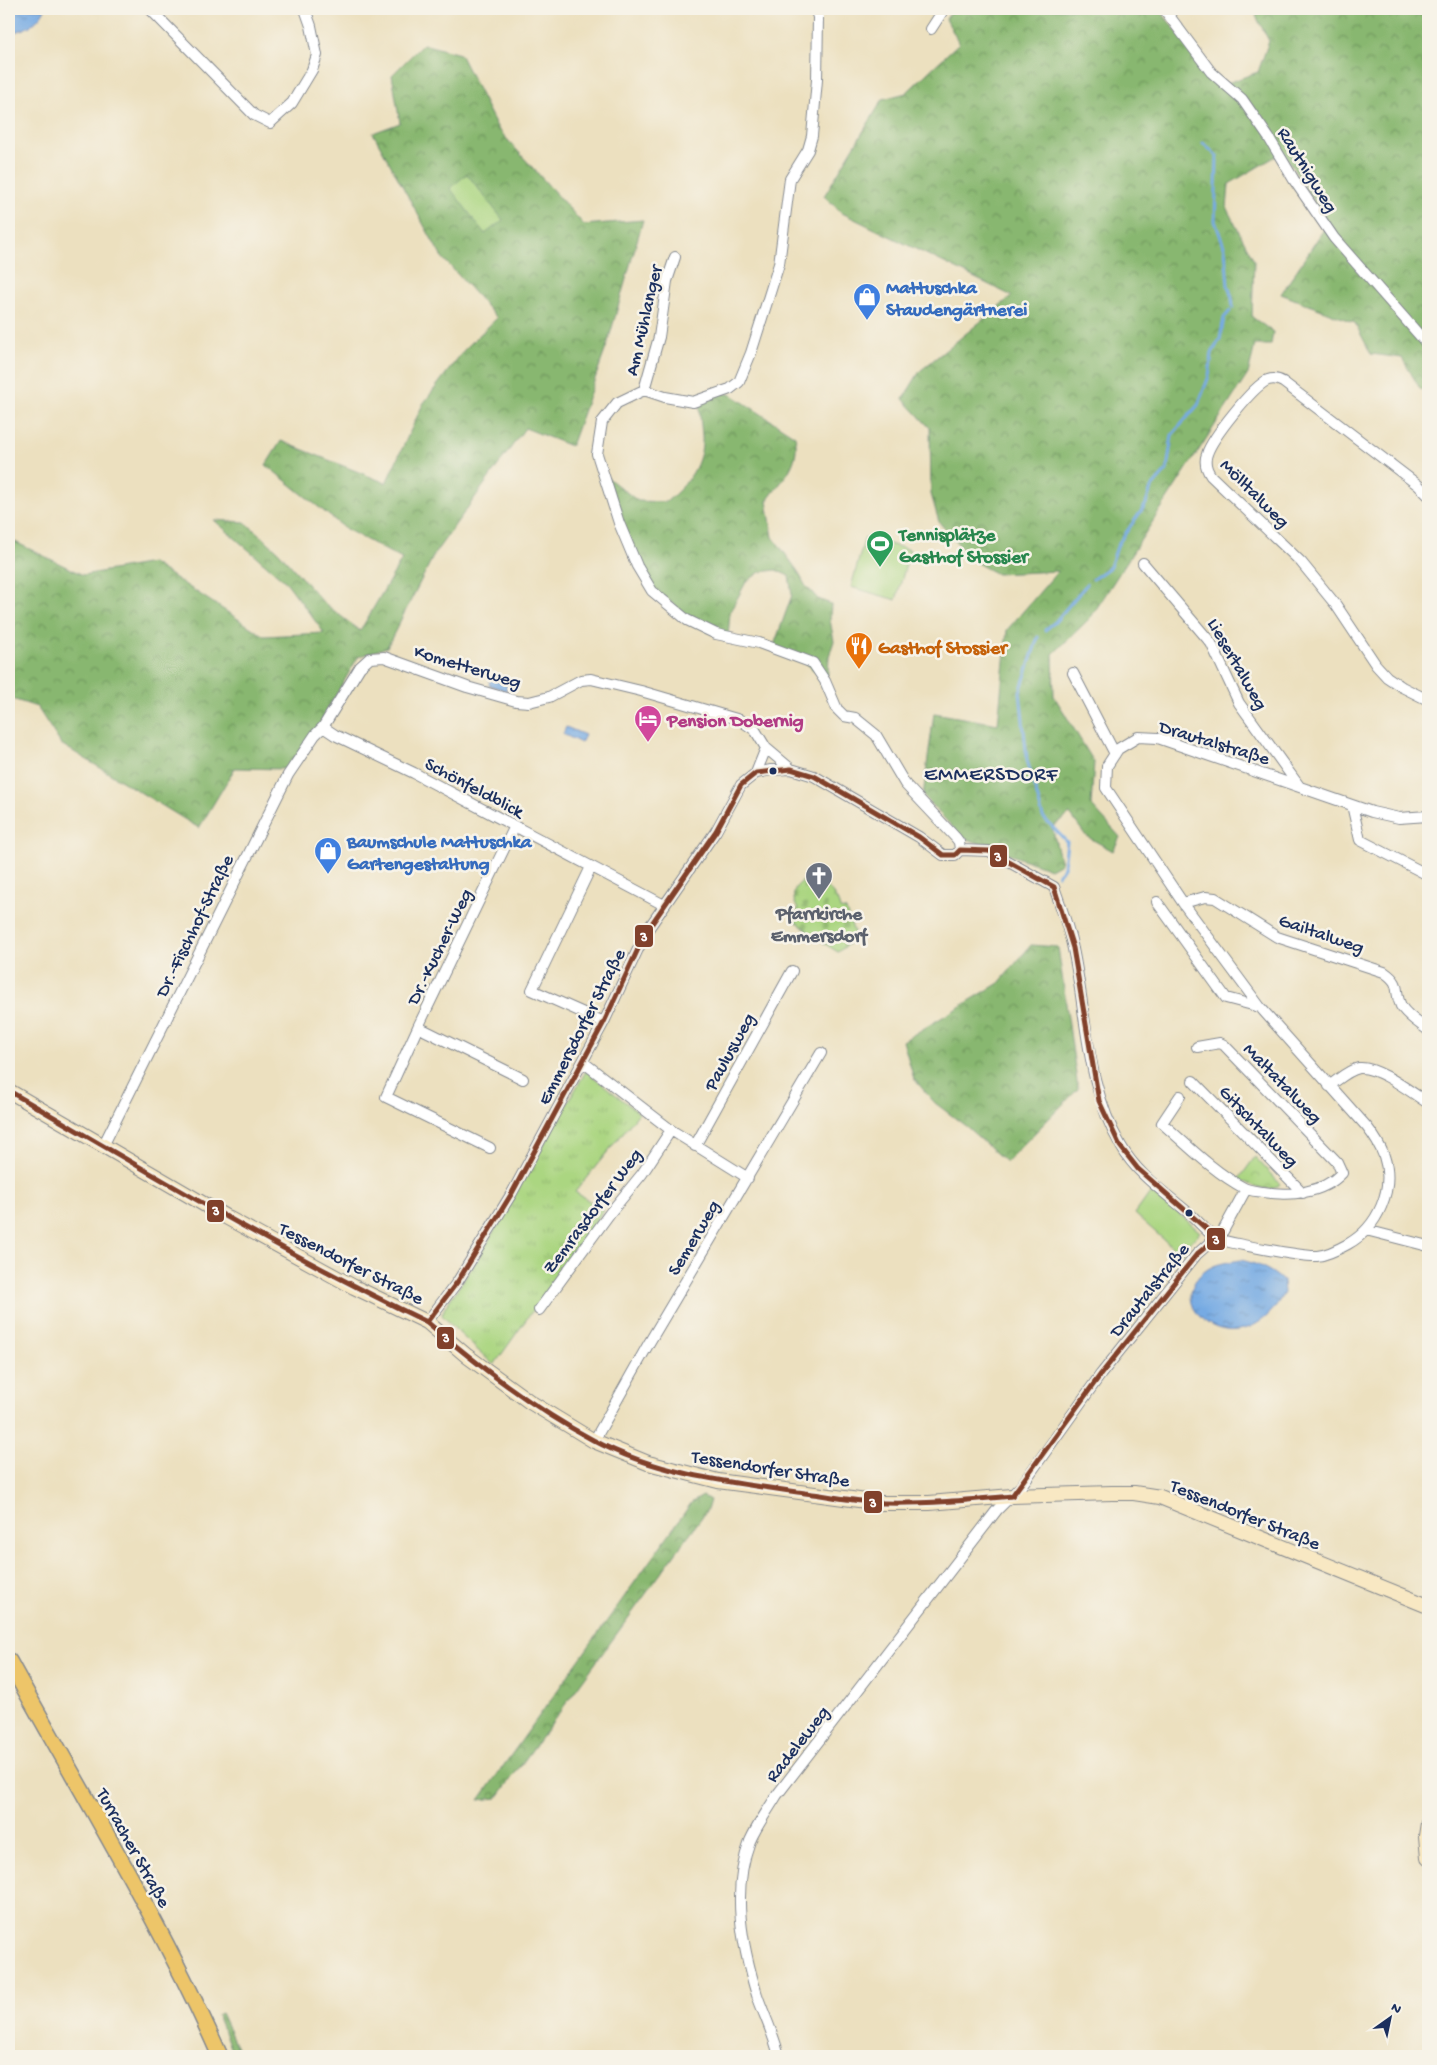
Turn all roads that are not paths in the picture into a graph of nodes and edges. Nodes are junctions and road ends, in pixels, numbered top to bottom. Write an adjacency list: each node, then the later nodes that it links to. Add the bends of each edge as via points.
1 (150, 9): 2 (street, via 254,115 270,123 292,103 312,70 317,54)
2 (305, 9)
3 (815, 9): 9 (street, via 818,17 817,80 812,136 808,150 790,179 779,264 752,353 739,382 730,389 693,402)
4 (944, 9): 6 (street)
5 (1164, 9): 8 (street, Rautnigweg, via 1211,72 1242,99 1334,238)
6 (930, 28)
7 (675, 257): 9 (street, Am Mühlanger, via 667,281 659,337)
8 (1428, 345)
9 (644, 390): 23 (street, via 617,403 602,422 597,454 619,523 637,566 652,591 687,620 716,634 759,643 813,663 837,709 844,716 855,718 876,736 901,779 956,838)
10 (1428, 495): 13 (street, Mölltalweg, via 1277,378 1265,382 1238,408 1215,438 1205,464 1211,476 1301,562 1336,605 1376,665 1402,687)
11 (1144, 563): 19 (street, Liesertalweg, via 1211,643 1239,704)
12 (1073, 673): 16 (street)
13 (1428, 700)
14 (323, 727): 15 (street, Kometterweg, via 360,667 370,658 384,657 516,701 529,702 549,697 581,680 591,679 641,690 740,720 755,730); 22 (street, Schönfeldblick); 44 (street, Dr.-Fischhof-Straße, via 288,774)
15 (766, 748): 17 (street, Kometterweg); 18 (street)
16 (1115, 754): 19 (street, Drautalstraße, via 1138,737 1158,738); 27 (street, Drautalstraße, via 1106,766 1106,788)
17 (791, 769): 18 (street); 23 (street, via 827,782 943,855 955,855)
18 (756, 773): 28 (street, Emmersdorfer Straße, via 737,790 716,831)
19 (1299, 786): 20 (street, Drautalstraße)
20 (1352, 805): 21 (street, Drautalstraße, via 1399,818); 25 (street, via 1360,840)
21 (1428, 816)
22 (515, 826): 24 (street, Schönfeldblick); 32 (street, Dr.-Kucher-Weg)
23 (960, 850): 51 (street, via 988,851 1054,887 1073,948 1099,1100 1120,1146 1138,1169)
24 (590, 867): 28 (street, Schönfeldblick); 31 (street, via 532,990)
25 (1428, 875)
26 (1157, 902): 30 (street, via 1226,998)
27 (1183, 903): 30 (street, Drautalstraße); 33 (street, Gailtalweg, via 1204,897 1215,898 1277,937 1384,972 1393,978 1406,1013)
28 (664, 905): 31 (street, Emmersdorfer Straße, via 646,932)
29 (792, 972): 45 (street, Paulusweg)
30 (1260, 1007): 39 (street, Drautalstraße)
31 (604, 1022): 36 (street, Emmersdorfer Straße)
32 (418, 1027): 37 (street, Dr.-Kucher-Weg); 46 (street, Dr.-Kucher-Weg, via 386,1097)
33 (1428, 1030)
34 (1197, 1047): 49 (street, Maltatalweg, via 1224,1045 1337,1162 1342,1173 1333,1182)
35 (821, 1053): 47 (street, Semerweg)
36 (583, 1062): 43 (street); 54 (street, Emmersdorfer Straße, via 512,1193 458,1280)
37 (523, 1079)
38 (1193, 1081): 49 (street, Gitschtalweg)
39 (1329, 1086): 42 (street, via 1349,1072 1369,1069); 50 (street, Drautalstraße, via 1367,1127 1384,1157 1386,1192 1381,1209)
40 (9, 1091): 44 (street, Tessendorfer Straße)
41 (1180, 1096): 48 (street, via 1162,1123 1196,1154)
42 (1428, 1103)
43 (671, 1130): 45 (street); 53 (street, Zemrasdorfer Weg, via 642,1174)
44 (103, 1146): 54 (street, Tessendorfer Straße, via 354,1287)
45 (695, 1146): 47 (street)
46 (490, 1148)
47 (748, 1178): 55 (street, Semerweg)
48 (1246, 1189): 49 (street, via 1278,1194); 51 (street)
49 (1303, 1193)
50 (1366, 1230): 51 (street, Drautalstraße, via 1338,1250 1317,1256); 52 (street)
51 (1217, 1238): 56 (street, Drautalstraße, via 1197,1254 1107,1367)
52 (1428, 1246)
53 (539, 1310)
54 (427, 1322): 55 (street, Tessendorfer Straße, via 530,1402)
55 (594, 1441): 56 (street, Tessendorfer Straße, via 648,1463 718,1481 881,1503 929,1503)
56 (1012, 1496): 57 (street, Tessendorfer Straße, via 1134,1493 1160,1496); 62 (street, Radeleweg, via 997,1510 777,1795 751,1839 741,1873 740,1920 757,1994)
57 (1428, 1606)
58 (9, 1662): 61 (main road, Turracher Straße, via 148,1910)
59 (1428, 1823): 60 (street)
60 (1428, 1858)
61 (220, 2056)
62 (779, 2056)

